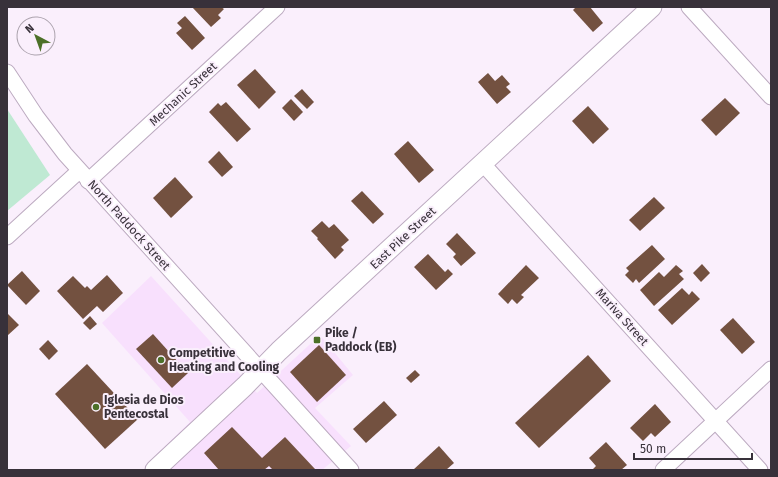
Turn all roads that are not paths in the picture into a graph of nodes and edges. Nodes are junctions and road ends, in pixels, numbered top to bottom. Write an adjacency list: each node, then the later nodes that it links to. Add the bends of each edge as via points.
1 (277, 7): 7 (street, Mechanic Street)
2 (652, 7): 6 (street, East Pike Street)
3 (689, 7): 5 (street)
4 (7, 72): 7 (street, North Paddock Street, via 36,116)
5 (771, 97)
6 (483, 164): 10 (street, East Pike Street); 11 (street, Mariva Street)
7 (84, 176): 8 (street, Mechanic Street); 10 (street, North Paddock Street)
8 (7, 237)
9 (771, 369): 11 (street)
10 (260, 370): 12 (street, East Pike Street); 13 (street, North Paddock Street)
11 (716, 421): 14 (street); 15 (street, Mariva Street)
12 (155, 470)
13 (351, 470)
14 (663, 470)
15 (760, 470)

